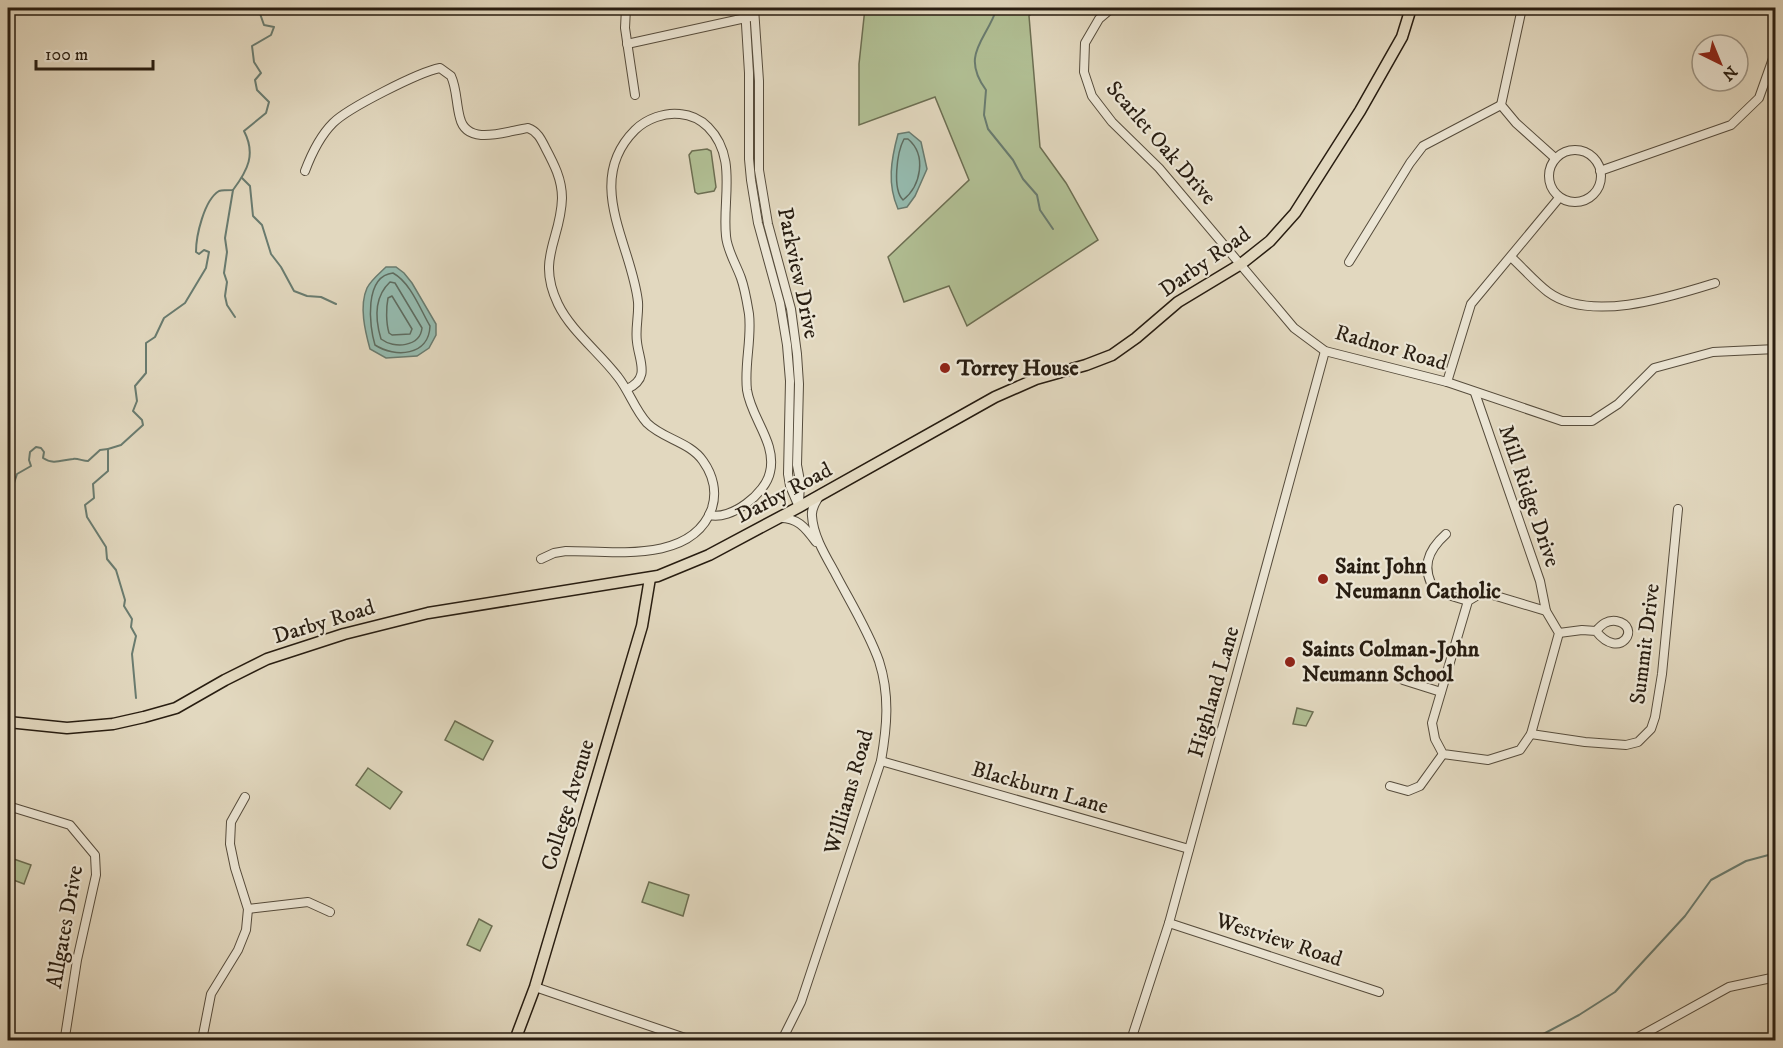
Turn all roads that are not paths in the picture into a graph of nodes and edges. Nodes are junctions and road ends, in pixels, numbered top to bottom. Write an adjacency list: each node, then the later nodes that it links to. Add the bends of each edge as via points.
1 (626, 8): 8 (street)
2 (745, 8): 7 (street, Parkview Drive)
3 (1112, 8): 20 (street, Scarlet Oak Drive, via 1099,19 1086,42 1084,72 1092,96)
4 (1412, 8): 20 (main road, Darby Road, via 1402,37 1316,182 1270,241)
5 (1522, 8): 13 (street)
6 (754, 12): 7 (street); 10 (street, Parkview Drive)
7 (746, 18): 8 (street); 11 (street, Parkview Drive)
8 (627, 44): 12 (street)
9 (1776, 50): 16 (street, via 1759,98 1731,125)
10 (759, 87): 11 (street); 22 (street, Parkview Drive, via 759,170 770,233)
11 (749, 88): 23 (street, Parkview Drive, via 752,190)
12 (635, 94)
13 (1501, 105): 14 (street); 19 (street, via 1423,146)
14 (1555, 158): 16 (street, via 1569,150 1583,151 1593,157); 17 (street, via 1548,179)
15 (304, 171): 27 (street, via 327,129 342,115 423,73 440,68 447,71 454,82 460,121 469,132 480,136 528,128 540,138 557,170 561,189 561,210 548,264 552,288 559,306)
16 (1600, 171): 17 (street, via 1598,187 1589,198 1575,202)
17 (1559, 198): 18 (street)
18 (1511, 257): 21 (street, via 1549,292 1588,305 1666,298); 26 (street, via 1471,304)
19 (1349, 262)
20 (1241, 264): 25 (street, Radnor Road, via 1294,328); 30 (main road, Darby Road, via 1178,302 1112,355 1036,379 995,397)
21 (1715, 283)
22 (792, 312): 23 (street); 29 (street, Parkview Drive, via 797,354)
23 (782, 314): 29 (street, Parkview Drive)
24 (1776, 349): 28 (street, Radnor Road, via 1713,352 1654,368 1618,404 1592,421 1562,421)
25 (1325, 351): 26 (street, Radnor Road); 52 (street, Highland Lane)
26 (1447, 382): 28 (street, Radnor Road)
27 (627, 389): 33 (street, via 650,425 695,452 705,463 714,489); 33 (street, via 639,378 642,362 637,342 638,302 613,213 615,166 628,138 645,122 672,114 687,115 714,134 722,148 728,185 726,240 742,281 749,316 748,395 771,460 766,483 756,496 723,516)
28 (1475, 393): 40 (street, Mill Ridge Drive, via 1540,581)
29 (794, 398): 31 (street, Parkview Drive, via 788,474)
30 (821, 495): 31 (main road, Darby Road); 36 (street, Williams Road, via 811,514)
31 (799, 507): 34 (main road, Darby Road)
32 (1678, 509): 46 (street, Summit Drive, via 1662,674 1651,729 1638,742 1626,745)
33 (709, 515): 37 (street, via 692,534 661,549 641,553 566,551)
34 (777, 519): 36 (street, Williams Road, via 799,522); 38 (main road, Darby Road, via 699,560)
35 (1446, 534): 39 (street, via 1436,543 1426,564 1428,580 1435,591)
36 (825, 554): 48 (street, Williams Road, via 878,661 886,699)
37 (541, 559)
38 (650, 578): 45 (main road, Darby Road, via 428,613 344,634 267,659 176,708 144,717 67,728); 57 (main road, College Avenue, via 640,630)
39 (1468, 602): 40 (street, via 1483,592); 44 (street)
40 (1546, 611): 42 (street, Mill Ridge Drive)
41 (1596, 631): 42 (street)
42 (1559, 633): 46 (street)
43 (1403, 680): 44 (street)
44 (1441, 692): 47 (street, via 1432,723)
45 (8, 722)
46 (1531, 734): 47 (street, via 1520,750 1488,760)
47 (1443, 754): 49 (street, via 1420,786 1408,791)
48 (881, 761): 52 (street, Blackburn Lane); 63 (street, Williams Road, via 801,1002)
49 (1390, 786)
50 (245, 797): 53 (street, via 231,822 230,844)
51 (8, 806): 59 (street, Allgates Drive, via 70,825 95,855 96,875)
52 (1189, 849): 55 (street, Highland Lane)
53 (248, 909): 54 (street, via 308,902); 60 (street, via 246,930 238,950 211,994)
54 (330, 912)
55 (1169, 923): 58 (street, Westview Road); 64 (street, Highland Lane)
56 (1776, 977): 65 (street, via 1729,987)
57 (535, 987): 61 (main road, College Avenue); 62 (street)
58 (1379, 992)
59 (64, 1040)
60 (202, 1041)
61 (515, 1041)
62 (691, 1041)
63 (782, 1041)
64 (1131, 1041)
65 (1633, 1041)

